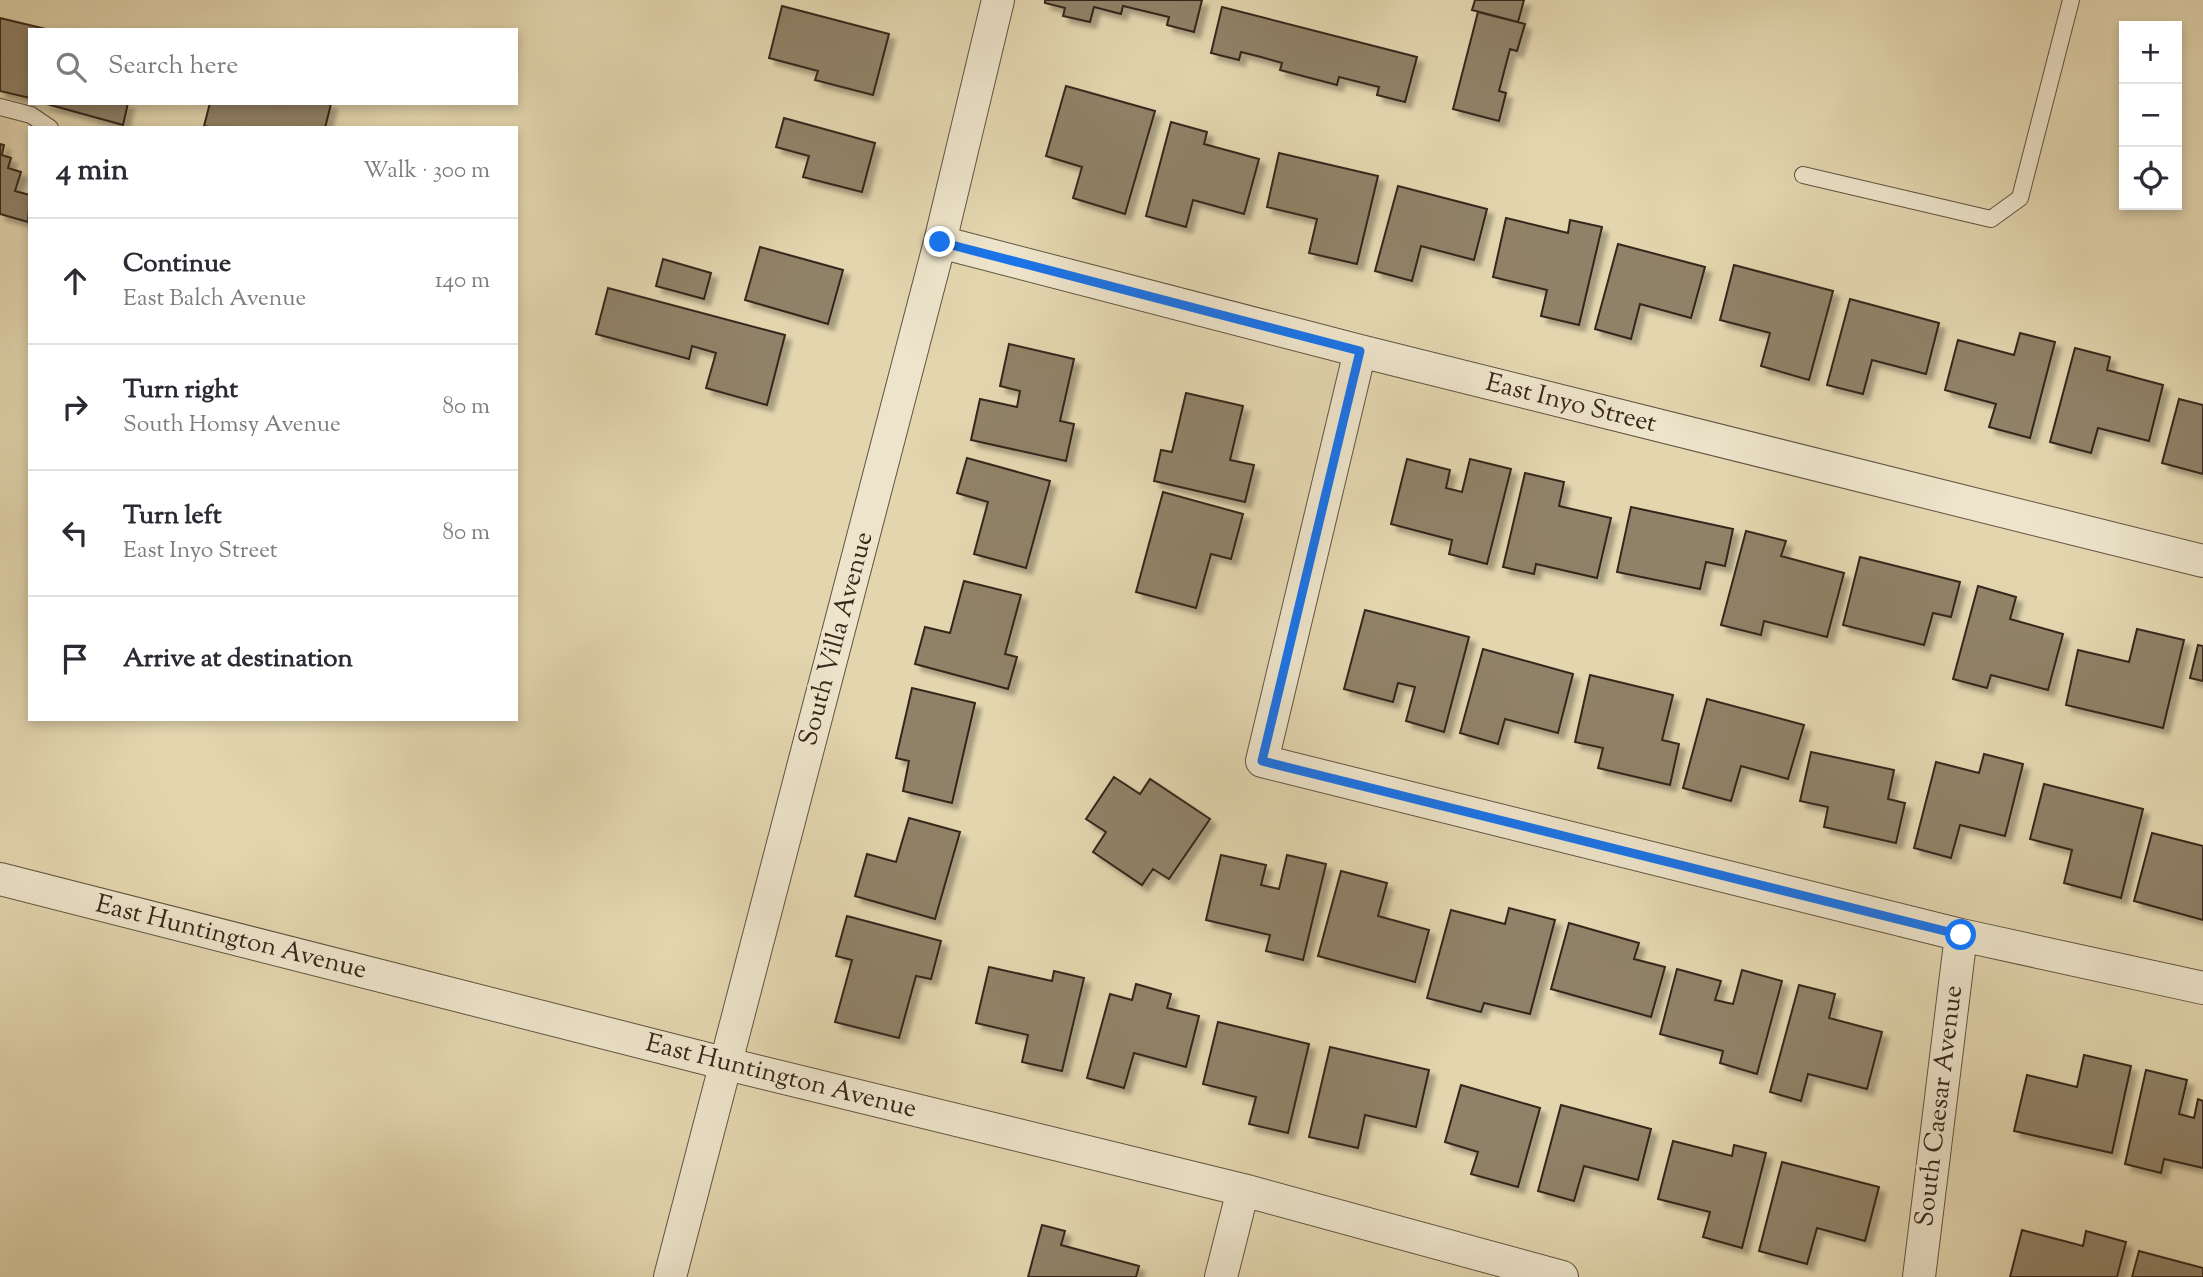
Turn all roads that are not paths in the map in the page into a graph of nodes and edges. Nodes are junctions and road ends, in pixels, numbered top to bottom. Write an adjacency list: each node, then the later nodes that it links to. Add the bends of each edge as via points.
1 (998, 0): 6 (street, South Villa Avenue)
2 (2071, 0): 5 (lane, via 2020,198 1992,219)
3 (0, 107): 4 (lane, via 31,115)
4 (47, 126)
5 (1803, 175)
6 (940, 242): 7 (street, East Inyo Street); 12 (street, South Villa Avenue)
7 (1360, 351): 8 (street, East Inyo Street); 10 (street, via 1262,761)
8 (2203, 561)
9 (0, 879): 12 (street, East Huntington Avenue)
10 (1961, 935): 11 (street); 17 (street, South Caesar Avenue)
11 (2203, 988)
12 (727, 1064): 13 (street, East Huntington Avenue); 14 (street, South Villa Avenue)
13 (1243, 1190): 15 (street); 16 (street, East Huntington Avenue)
14 (670, 1277)
15 (1221, 1277)
16 (1562, 1277)
17 (1919, 1277)

